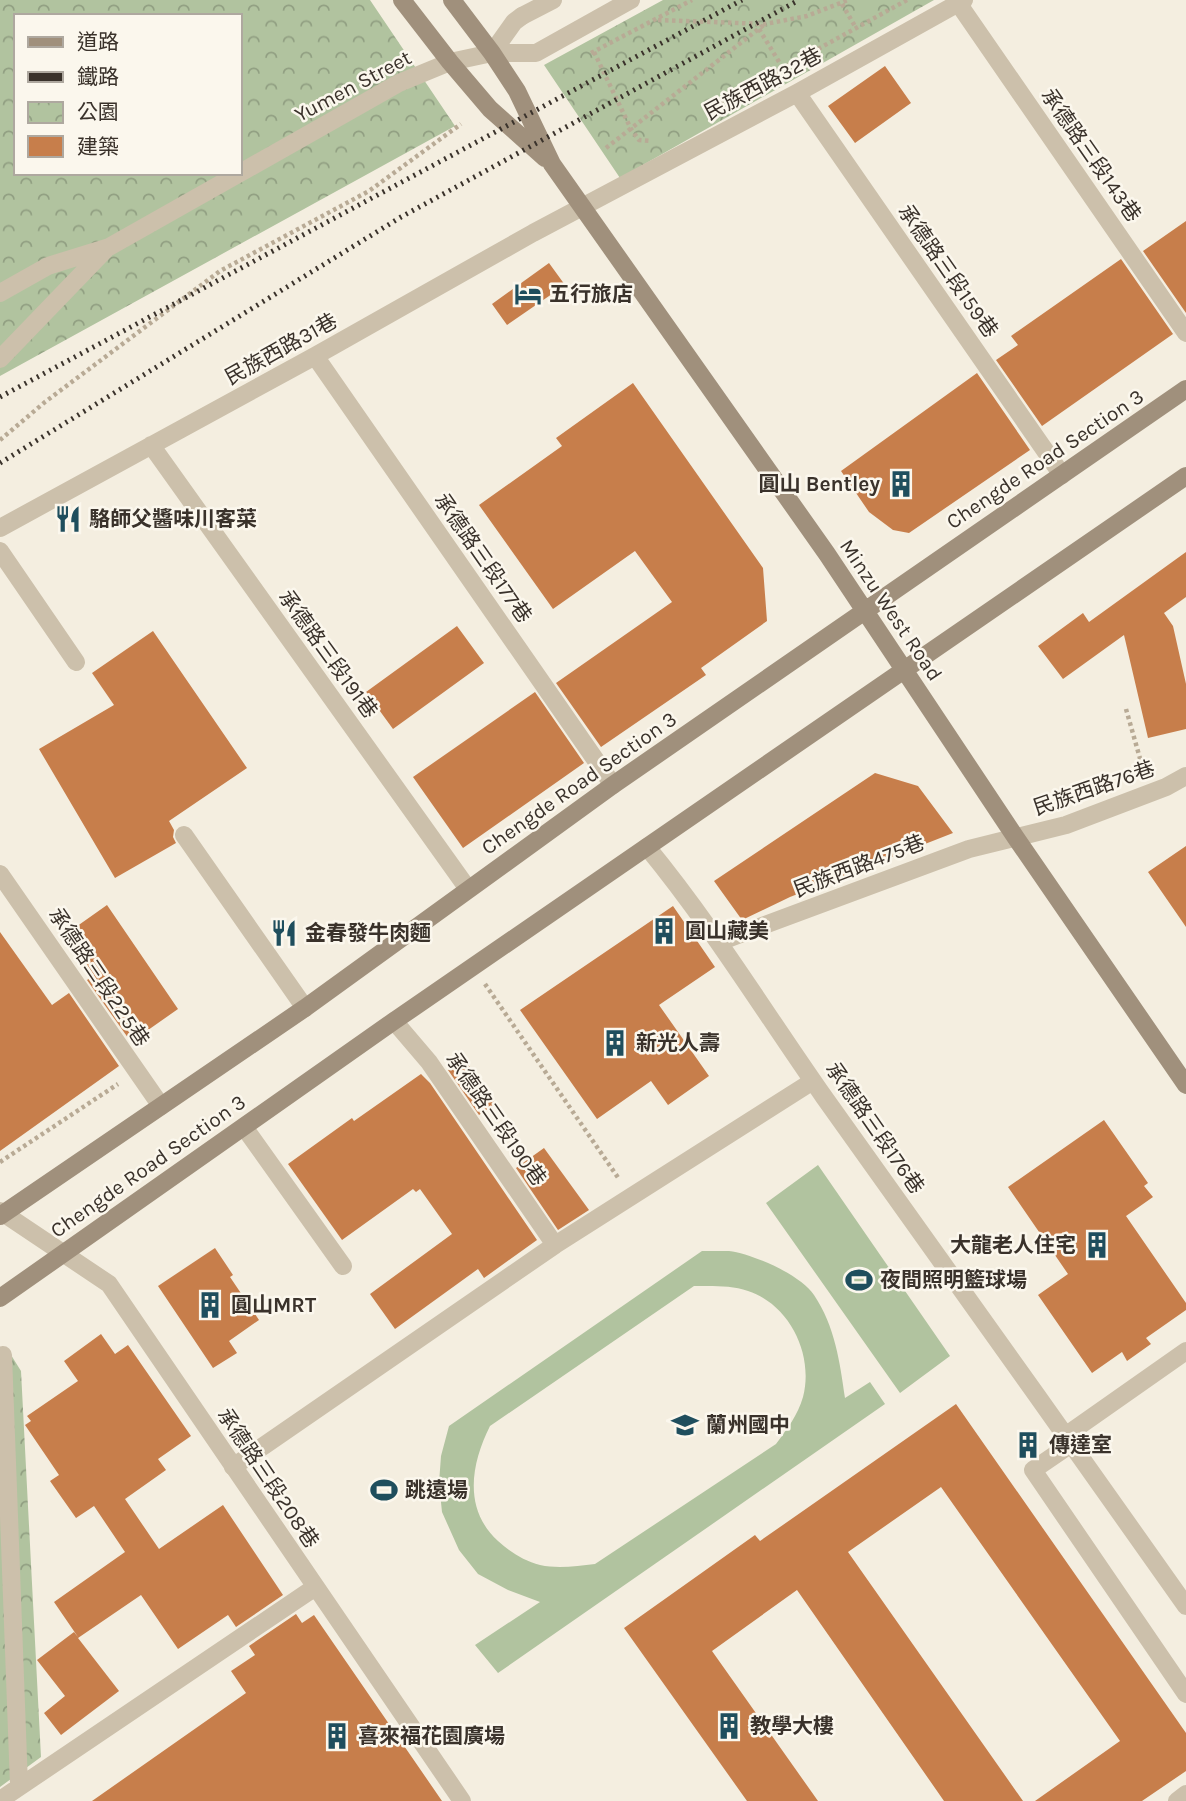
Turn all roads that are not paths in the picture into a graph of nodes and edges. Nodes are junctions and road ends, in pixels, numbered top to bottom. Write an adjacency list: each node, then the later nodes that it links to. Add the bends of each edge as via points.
1 (402, 0): 7 (main road, Minzu West Road)
2 (452, 0): 6 (main road, Minzu West Road)
3 (553, 0): 6 (street, via 514,22)
4 (631, 0): 6 (street, Yumen Street, via 536,53)
5 (961, 2): 8 (street, 民族西路32巷); 15 (street, 承德路三段143巷)
6 (492, 53): 7 (street, Yumen Street); 9 (main road, Minzu West Road, via 517,91)
7 (450, 62): 9 (main road, Minzu West Road, via 490,109); 10 (street, Yumen Street, via 399,83)
8 (797, 93): 12 (street, 民族西路32巷); 20 (street, 承德路三段159巷)
9 (552, 164): 12 (main road, Minzu West Road)
10 (242, 172)
11 (236, 175): 13 (street, Yumen Street)
12 (584, 208): 16 (street, 民族西路31巷); 24 (main road, Minzu West Road)
13 (108, 247): 14 (street, Yumen Street, via 48,266); 17 (street)
14 (0, 293)
15 (1186, 333)
16 (315, 356): 19 (street, 民族西路31巷); 28 (street, 承德路三段177巷)
17 (0, 359)
18 (1186, 389): 20 (main road, Chengde Road Section 3)
19 (151, 445): 22 (street, 民族西路31巷); 33 (street, 承德路三段191巷)
20 (1062, 475): 24 (main road, Chengde Road Section 3)
21 (1186, 476): 26 (main road, Chengde Road Section 3)
22 (0, 528)
23 (0, 551): 25 (street)
24 (865, 610): 26 (main road, Minzu West Road); 28 (main road, Chengde Road Section 3)
25 (76, 662)
26 (904, 672): 30 (main road, Minzu West Road); 31 (main road, Chengde Road Section 3)
27 (1186, 776): 30 (street, 民族西路76巷, via 1066,825)
28 (613, 785): 33 (main road, Chengde Road Section 3)
29 (184, 835): 35 (street)
30 (1016, 838): 34 (street, 民族西路475巷, via 969,849); 38 (main road, Minzu West Road)
31 (647, 847): 34 (street, 承德路三段176巷); 36 (main road, Chengde Road Section 3)
32 (0, 874): 39 (street, 承德路三段225巷)
33 (468, 889): 35 (main road, Chengde Road Section 3)
34 (719, 942): 37 (street, 承德路三段176巷)
35 (305, 1008): 39 (main road, Chengde Road Section 3)
36 (394, 1021): 40 (main road, Chengde Road Section 3); 42 (street, 承德路三段190巷, via 429,1062)
37 (813, 1081): 42 (street); 48 (street, 承德路三段176巷)
38 (1186, 1085)
39 (161, 1106): 41 (main road, Chengde Road Section 3)
40 (244, 1127): 43 (main road, Chengde Road Section 3); 44 (street)
41 (1, 1213): 43 (street, 承德路三段208巷)
42 (555, 1245): 49 (street)
43 (65, 1253): 45 (main road, Chengde Road Section 3); 49 (street, 承德路三段208巷, via 108,1284)
44 (343, 1266)
45 (0, 1298)
46 (3, 1355): 53 (street)
47 (1185, 1355): 48 (street)
48 (1068, 1440): 51 (street, 承德路三段176巷); 52 (street, via 1033,1470)
49 (233, 1467): 50 (street, 承德路三段208巷)
50 (314, 1588): 53 (street); 56 (street, 承德路三段208巷)
51 (1186, 1606)
52 (1186, 1694)
53 (20, 1793): 55 (street)
54 (1186, 1794): 57 (street)
55 (0, 1800)
56 (461, 1801)
57 (1177, 1801)

